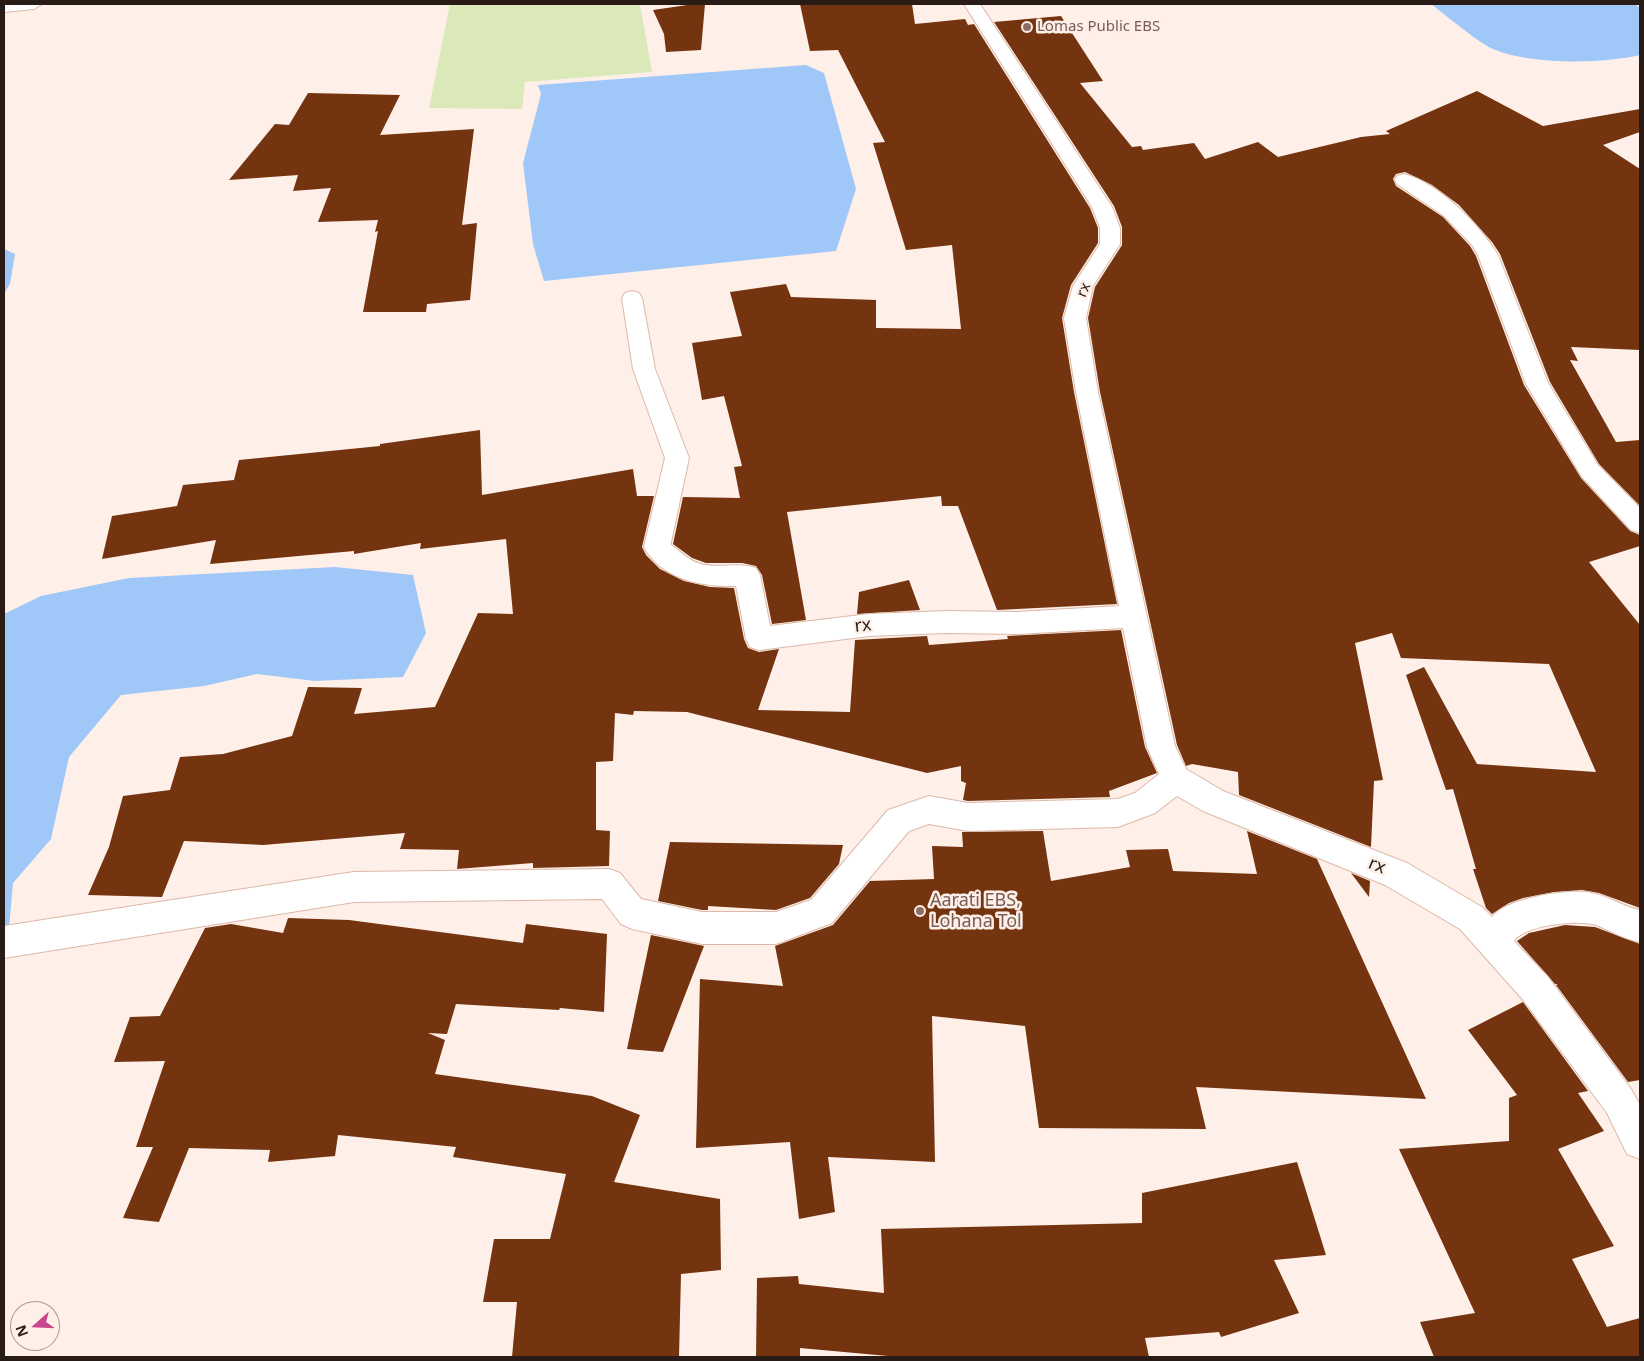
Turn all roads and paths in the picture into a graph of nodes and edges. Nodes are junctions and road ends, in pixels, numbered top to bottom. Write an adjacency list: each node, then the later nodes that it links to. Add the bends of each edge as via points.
1 (34, 4): 3 (street)
2 (972, 4): 7 (street, rx, via 1093,191 1110,228 1110,244 1083,286 1075,318)
3 (4, 7)
4 (1404, 180): 6 (street, via 1435,198 1479,237 1537,384 1590,471)
5 (632, 298): 7 (street, rx, via 644,369 677,458 657,547 677,566 706,577 747,575 758,639 869,625 1016,623)
6 (1640, 523)
7 (1133, 616): 8 (street, rx, via 1161,747)
8 (1176, 779): 10 (street, via 1145,803 1118,813 968,817 929,810 899,820 821,912 776,928 702,928 632,913 610,884 354,887); 11 (street, rx, via 1213,801 1396,874 1471,918)
9 (1640, 926): 11 (street, via 1626,925 1590,908 1557,908 1508,924)
10 (4, 942)
11 (1496, 944): 12 (street, rx, via 1548,1005 1619,1101)
12 (1640, 1141)

